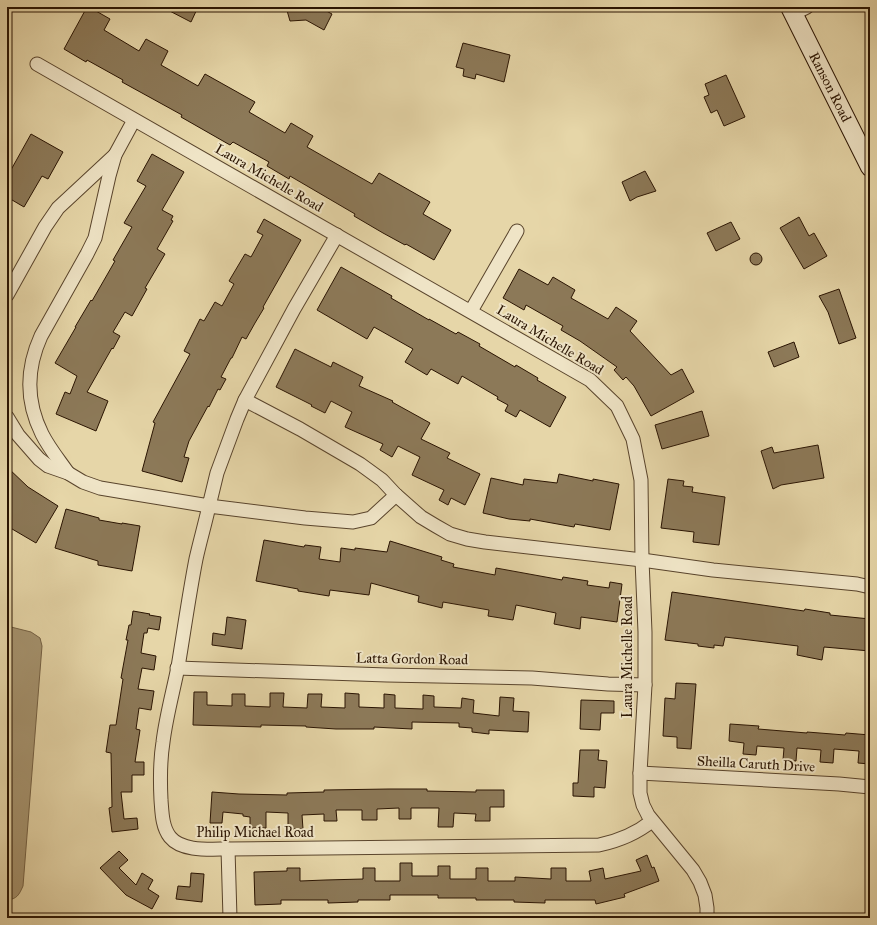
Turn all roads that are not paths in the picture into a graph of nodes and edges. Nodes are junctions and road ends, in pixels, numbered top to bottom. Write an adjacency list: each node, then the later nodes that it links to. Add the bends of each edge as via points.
1 (797, 9): 5 (street, Ranson Road)
2 (37, 64): 3 (street, Laura Michelle Road)
3 (134, 120): 4 (street); 7 (street, Laura Michelle Road)
4 (115, 155): 8 (street, via 58,208 45,226); 12 (street, via 95,238 41,336 30,372 30,393 35,416 42,434)
5 (870, 167)
6 (517, 231): 9 (street)
7 (336, 235): 9 (street, Laura Michelle Road); 10 (street, Philip Michael Road)
8 (7, 295)
9 (471, 311): 15 (street, Laura Michelle Road, via 590,380 617,406 633,439 641,480)
10 (245, 400): 13 (street, via 360,464 382,480); 14 (street, Philip Michael Road, via 217,473)
11 (7, 417): 12 (street, via 18,435 39,459 48,466)
12 (68, 473): 14 (street, via 100,488)
13 (396, 495): 14 (street, via 371,518 353,522); 15 (street, via 421,518 450,534 467,539)
14 (209, 506): 17 (street, Philip Michael Road, via 196,559)
15 (642, 560): 16 (street); 18 (street, Laura Michelle Road)
16 (870, 587)
17 (177, 668): 18 (street, Latta Gordon Road, via 532,678); 22 (street, Philip Michael Road, via 161,755 162,816 165,828 170,838 187,847)
18 (645, 685): 19 (street, Laura Michelle Road)
19 (640, 773): 20 (street, Sheilla Caruth Drive); 21 (street, Laura Michelle Road, via 640,793)
20 (870, 787)
21 (652, 821): 22 (street, Philip Michael Road, via 614,842 599,845); 24 (street, Laura Michelle Road, via 700,882 705,895)
22 (228, 849): 23 (street)
23 (230, 918)
24 (707, 918)

